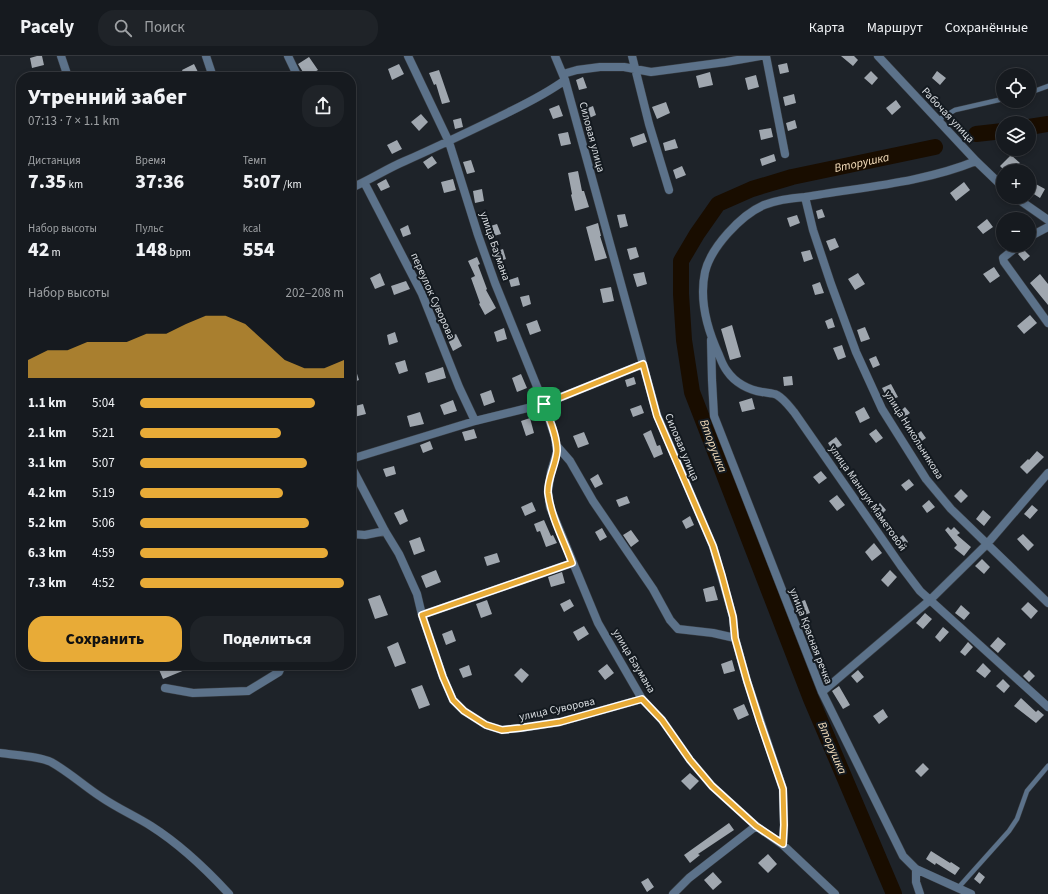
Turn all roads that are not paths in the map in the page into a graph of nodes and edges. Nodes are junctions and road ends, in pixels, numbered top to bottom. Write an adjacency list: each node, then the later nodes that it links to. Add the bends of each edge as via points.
1 (60, 56): 11 (street)
2 (206, 56): 12 (street)
3 (288, 56): 13 (street)
4 (408, 56): 19 (street, улица Баумана)
5 (555, 56): 14 (street, Силовая улица)
6 (632, 56): 10 (street)
7 (760, 56): 10 (street, via 651,72)
8 (766, 56): 20 (street)
9 (878, 56): 18 (street, Рабочая улица)
10 (636, 70): 14 (street, via 600,67 577,70); 24 (street, via 649,124)
11 (66, 72)
12 (211, 72)
13 (296, 72)
14 (564, 77): 19 (street, via 536,98); 33 (street, Силовая улица)
15 (1048, 86): 16 (lane)
16 (1036, 90)
17 (996, 101): 18 (lane, via 955,110)
18 (938, 120): 21 (street, Рабочая улица)
19 (449, 142): 23 (street); 34 (street, улица Баумана, via 478,235)
20 (785, 154)
21 (976, 161): 22 (street, Рабочая улица); 25 (street, улица Маншук Маметовой, via 954,170 920,178)
22 (996, 180)
23 (356, 184): 35 (street, переулок Суворова, via 422,294)
24 (670, 190)
25 (805, 197): 32 (street, улица Маншук Маметовой, via 788,198 763,206 740,221 711,256 705,272 703,291); 42 (street, улица Никольникова, via 831,284 856,352 882,409 926,479 950,509)
26 (1025, 204): 27 (street)
27 (1048, 220)
28 (1048, 227): 29 (street)
29 (1036, 233)
30 (1010, 252): 31 (street, via 1003,258 1004,262)
31 (1048, 323)
32 (711, 337): 44 (street, улица Маншук Маметовой, via 727,371 736,381 747,388 776,394 785,401 901,566); 50 (street, улица Красная речка, via 714,416)
33 (643, 364): 34 (street); 47 (street, Силовая улица, via 657,416 713,546 733,617)
34 (544, 404): 35 (street); 36 (street, улица Баумана)
35 (475, 421): 37 (street)
36 (556, 445): 43 (street, улица Баумана, via 557,452 548,491 550,507); 47 (street, улица Баумана, via 570,461 592,501 678,629 713,632)
37 (356, 458)
38 (1048, 473): 42 (street)
39 (356, 476): 40 (street, улица Суворова)
40 (385, 531): 41 (street); 46 (street, улица Суворова, via 400,554 417,594)
41 (356, 534)
42 (987, 544): 44 (street); 45 (street, улица Никольникова)
43 (572, 563): 46 (street); 51 (street, улица Баумана, via 598,623)
44 (930, 600): 50 (street); 52 (street, улица Маншук Маметовой)
45 (1048, 603)
46 (422, 615): 51 (street, улица Суворова, via 453,700 464,711 486,725 502,730 560,722)
47 (735, 638): 56 (street, Силовая улица, via 783,789)
48 (280, 670): 49 (street, via 248,691 193,693)
49 (165, 688)
50 (822, 692): 57 (street, улица Красная речка, via 902,856)
51 (642, 699): 55 (street, улица Баумана, via 662,720 712,786)
52 (1048, 707)
53 (0, 753): 59 (street, via 50,762 76,778 101,798 151,826 179,846)
54 (1048, 766): 58 (lane, via 1027,791 1017,819 1009,831)
55 (756, 826): 56 (street, улица Баумана); 60 (street)
56 (783, 844): 61 (street, улица Баумана)
57 (916, 869): 58 (street, улица Красная речка); 62 (street, via 916,882)
58 (958, 888): 63 (street, улица Красная речка)
59 (229, 894)
60 (673, 894)
61 (834, 894)
62 (920, 894)
63 (971, 894)

